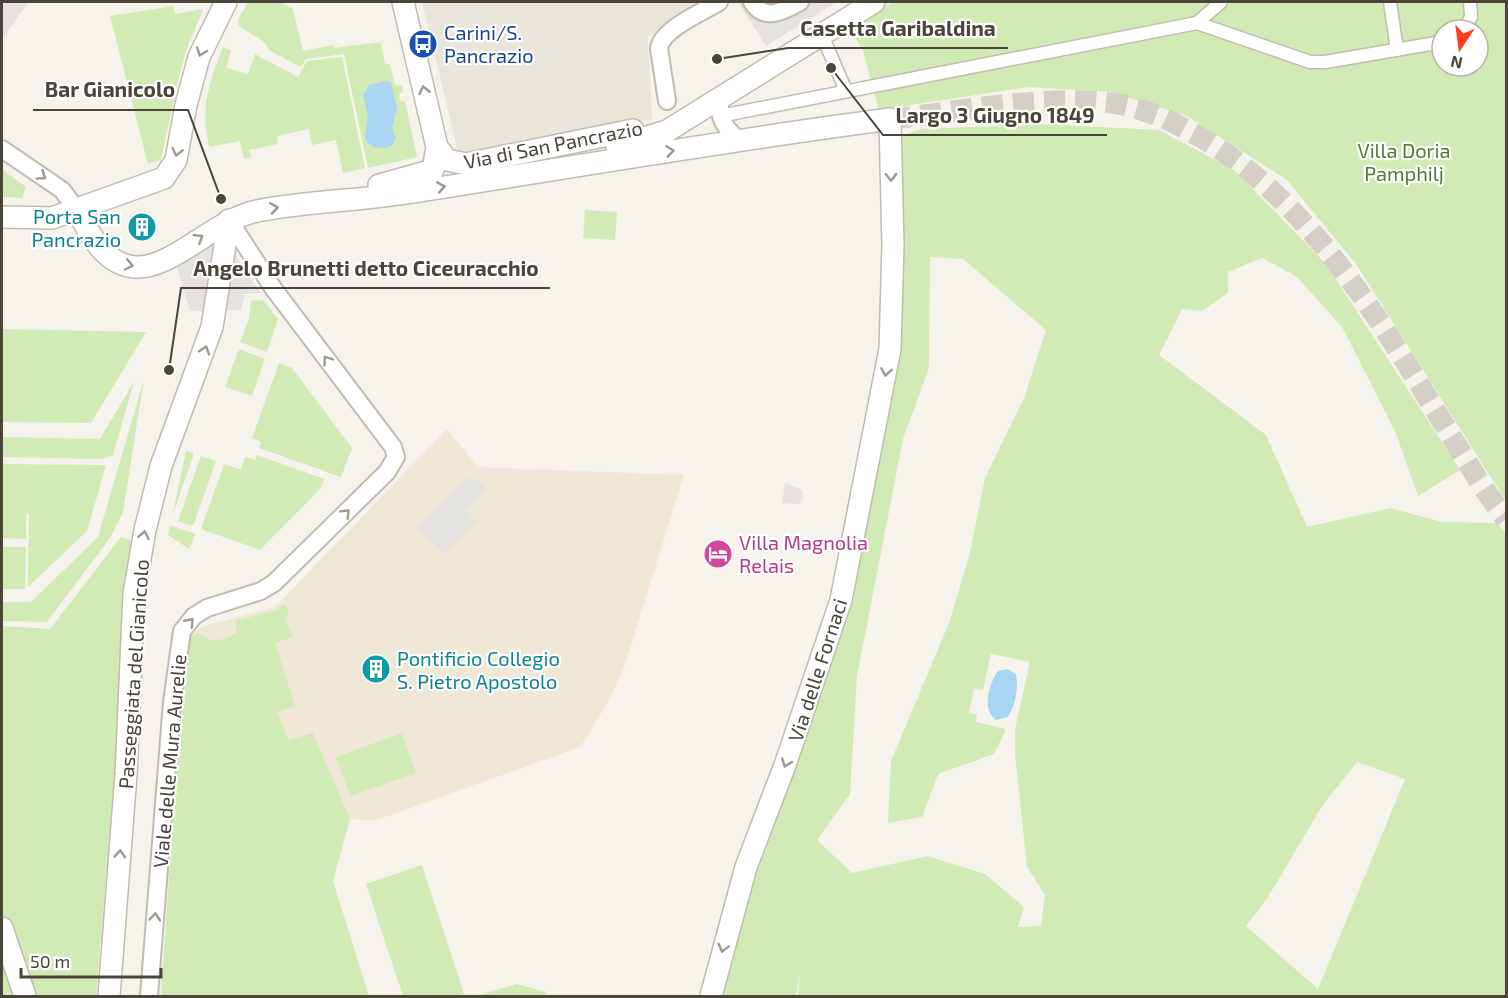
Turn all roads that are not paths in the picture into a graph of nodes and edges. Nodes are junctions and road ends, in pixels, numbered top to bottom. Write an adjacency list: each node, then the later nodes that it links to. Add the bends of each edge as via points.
1 (226, 2): 25 (street, one-way to 25, via 204,44 186,105 176,160 164,178)
2 (403, 2): 21 (street, one-way to 2)
3 (719, 2): 17 (street, via 661,40)
4 (752, 2): 5 (street, via 762,11 774,14)
5 (800, 2)
6 (873, 2): 16 (street, Via di San Pancrazio)
7 (1221, 2): 11 (street)
8 (1390, 2): 14 (street)
9 (1470, 2): 10 (street)
10 (1470, 18)
11 (1197, 23): 14 (street, via 1310,62); 15 (street)
12 (825, 42): 15 (street)
13 (1430, 44): 14 (street)
14 (1397, 50)
15 (846, 91): 18 (street)
16 (723, 94): 18 (street); 19 (street, Via di San Pancrazio)
17 (667, 101)
18 (720, 116): 20 (street, via 724,127)
19 (673, 126): 20 (street, Via di San Pancrazio); 21 (street, Via di San Pancrazio, via 652,125 466,164 447,160); 23 (street, Via di San Pancrazio, via 632,143 520,165)
20 (738, 139): 23 (street, Via di San Pancrazio, one-way to 20); 32 (street, Via delle Fornaci, one-way to 32, via 890,119 890,349 841,600 746,867)
21 (437, 147): 24 (street, Via di San Pancrazio, via 436,165 428,173)
22 (2, 148): 25 (street, one-way to 25, via 62,190)
23 (487, 179): 24 (street, Via di San Pancrazio, one-way to 23, via 402,194)
24 (320, 201): 27 (street, Via di San Pancrazio, one-way to 24, via 259,210)
25 (77, 210): 26 (street, via 52,218); 27 (street, Via di San Pancrazio, one-way to 27, via 101,248 122,264 147,266)
26 (2, 217)
27 (229, 220): 30 (street, Passeggiata del Gianicolo, one-way to 27, via 137,578 161,466 212,327); 31 (street, Viale delle Mura Aurelie, one-way to 27, via 172,702 182,631 207,608 274,583 387,472 396,457 393,447 273,288)
28 (2, 928): 29 (street)
29 (25, 996)
30 (109, 996)
31 (149, 996)
32 (711, 996)

